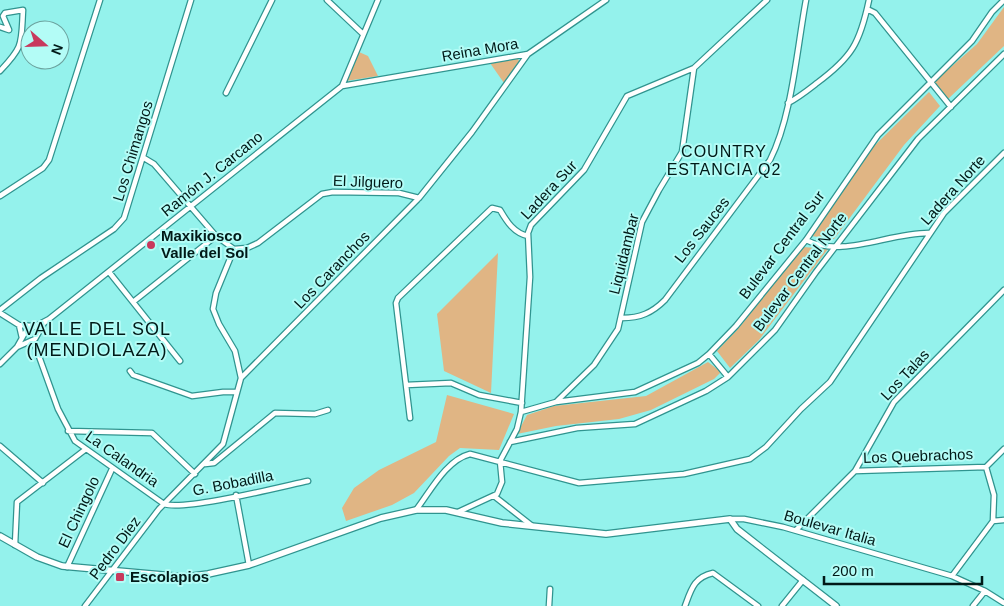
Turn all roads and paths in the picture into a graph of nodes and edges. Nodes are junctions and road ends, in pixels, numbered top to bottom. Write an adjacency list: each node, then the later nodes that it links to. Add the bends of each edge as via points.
1 (100, 0): 25 (street, via 49,160 44,168)
2 (191, 0): 24 (street, Los Chimangos)
3 (272, 0): 20 (street)
4 (328, 0): 13 (street)
5 (378, 0): 13 (street)
6 (606, 0): 14 (street, Reina Mora)
7 (766, 0): 16 (street, Ladera Sur)
8 (806, 0): 21 (street, Los Sauces)
9 (870, 0): 11 (street)
10 (1004, 0): 18 (street, Bulevar Central Sur, via 972,41)
11 (868, 9): 18 (street, via 875,13); 21 (street, via 856,46 848,58)
12 (0, 27): 17 (street, via 9,30 3,16 5,13 23,10 17,54)
13 (363, 34): 19 (street)
14 (528, 54): 19 (street, Reina Mora); 26 (street, Los Caranchos)
15 (1004, 54): 22 (street, Bulevar Central Norte)
16 (694, 68): 30 (street, Ladera Sur, via 627,96 588,165 534,219); 38 (street, Liquidambar, via 682,152 642,222)
17 (0, 71)
18 (930, 83): 22 (street); 31 (street, Bulevar Central Sur, via 878,135)
19 (342, 86): 27 (street, Ramón J. Carcano)
20 (226, 93)
21 (788, 103): 38 (street, Los Sauces, via 780,137 770,160 670,293 650,312 640,317)
22 (950, 107): 32 (street, Bulevar Central Norte, via 909,149)
23 (1004, 153): 28 (street, Ladera Norte, via 944,213)
24 (144, 158): 27 (street, via 154,164); 37 (street, Los Chimangos, via 122,222)
25 (0, 196)
26 (419, 198): 33 (street, El Jilguero, via 394,193 322,194 258,243); 52 (street, Los Caranchos)
27 (192, 206): 29 (street); 34 (street, Ramón J. Carcano)
28 (930, 233): 32 (street); 65 (street, Ladera Norte, via 830,382 750,459 684,474 579,483)
29 (216, 236): 33 (street); 36 (street)
30 (528, 236): 53 (street, via 517,232 506,222 500,210 492,208 398,298); 56 (street, Ladera Sur, via 530,277)
31 (806, 240): 32 (street); 47 (street, Bulevar Central Sur)
32 (835, 248): 51 (street, Bulevar Central Norte, via 774,330)
33 (234, 249): 52 (street, via 213,308 235,351)
34 (110, 272): 36 (street); 39 (street, Ramón J. Carcano)
35 (1004, 290): 69 (street, Los Talas, via 894,402)
36 (133, 302): 48 (street)
37 (0, 311): 40 (street)
38 (622, 318): 55 (street, Liquidambar, via 611,342 594,365)
39 (49, 319): 41 (street, Ramón J. Carcano); 42 (street, Ramón J. Carcano)
40 (19, 325): 41 (street); 43 (street)
41 (33, 326): 42 (street); 43 (street, Ramón J. Carcano)
42 (38, 333): 44 (street, Ramón J. Carcano); 46 (street, La Calandria)
43 (22, 339): 44 (street, La Calandria); 45 (street, Ramón J. Carcano)
44 (29, 342): 45 (street, Ramón J. Carcano); 46 (street, La Calandria)
45 (17, 347): 49 (street, Ramón J. Carcano)
46 (36, 348): 60 (street, La Calandria)
47 (709, 354): 51 (street); 55 (street, Bulevar Central Sur, via 698,363 635,392)
48 (180, 361)
49 (0, 364)
50 (130, 371): 54 (street, via 133,376 192,396)
51 (728, 376): 61 (street, Bulevar Central Norte, via 635,424 577,428)
52 (241, 378): 54 (street, Los Caranchos)
53 (406, 385): 56 (street, via 451,383 478,395); 59 (street)
54 (237, 392): 66 (street, Los Caranchos, via 225,440)
55 (556, 402): 58 (street, Bulevar Central Sur)
56 (522, 403): 58 (street, Ladera Sur)
57 (328, 410): 66 (street, via 315,414 275,414 214,463)
58 (522, 412): 61 (street, Ladera Sur)
59 (410, 418)
60 (68, 431): 63 (street, La Calandria); 70 (street, via 152,433)
61 (510, 442): 65 (street, Ladera Sur)
62 (0, 446): 72 (street)
63 (86, 449): 68 (street, La Calandria); 72 (street)
64 (1004, 449): 67 (street, Los Quebrachos)
65 (500, 461): 74 (street, Ladera Sur, via 502,482); 76 (street, Ladera Norte, via 476,454 460,458 449,466)
66 (205, 464): 70 (street, Los Caranchos)
67 (986, 467): 69 (street, Los Quebrachos); 80 (street, via 994,495)
68 (112, 468): 75 (street, La Calandria); 86 (street, El Chingolo)
69 (855, 471): 82 (street, Los Talas)
70 (195, 474): 75 (street, Los Caranchos)
71 (308, 481): 73 (street, G. Bobadilla)
72 (43, 483): 84 (street, via 16,506)
73 (236, 496): 75 (street, G. Bobadilla, via 172,506); 85 (street)
74 (494, 496): 77 (street); 81 (street)
75 (164, 504): 87 (street, Pedro Diez)
76 (416, 510): 77 (street); 85 (street, via 381,518)
77 (458, 512): 81 (street, via 495,522)
78 (730, 519): 81 (street, via 612,534); 82 (street, Boulevar Italia); 89 (street, via 737,529)
79 (1004, 520): 80 (street)
80 (993, 521): 88 (street)
81 (532, 526)
82 (796, 530): 88 (street, Boulevar Italia)
83 (0, 536): 84 (street)
84 (15, 545): 86 (street)
85 (250, 565): 87 (street, via 190,577)
86 (67, 567): 87 (street)
87 (112, 572): 93 (street, Pedro Diez)
88 (952, 576): 91 (street, Boulevar Italia)
89 (803, 580): 97 (street); 98 (street)
90 (550, 589): 94 (street)
91 (985, 591): 92 (street, Boulevar Italia); 99 (street)
92 (1004, 603)
93 (85, 606)
94 (549, 606)
95 (685, 606): 96 (street, via 695,582 713,573)
96 (758, 606)
97 (782, 606)
98 (836, 606)
99 (973, 606)

